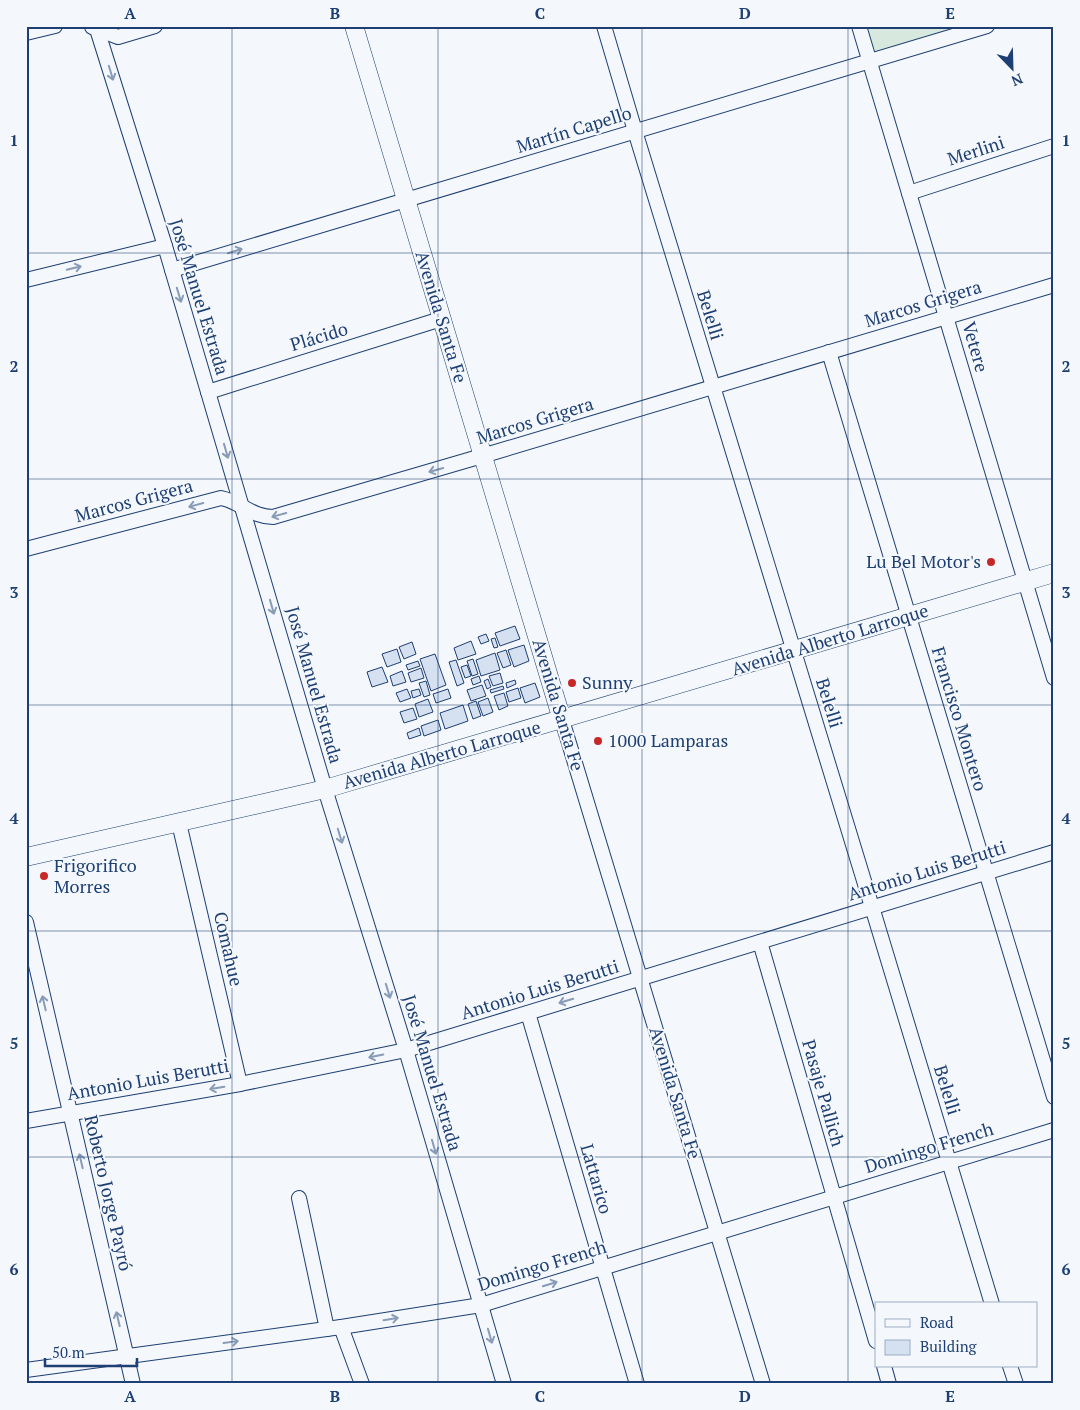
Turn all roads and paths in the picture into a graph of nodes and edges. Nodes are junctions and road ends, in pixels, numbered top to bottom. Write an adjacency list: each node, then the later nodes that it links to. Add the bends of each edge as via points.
1 (55, 26): 8 (street)
2 (156, 26): 7 (street, via 118,37)
3 (354, 26): 13 (main road, Avenida Santa Fe)
4 (604, 26): 10 (street, Belelli)
5 (859, 26): 9 (street, Vetere)
6 (988, 26): 9 (street, Martín Capello)
7 (95, 27): 14 (street, José Manuel Estrada, one-way to 14)
8 (26, 33)
9 (870, 61): 10 (street, Martín Capello); 12 (street, Vetere)
10 (635, 131): 13 (street, Martín Capello); 21 (street, Belelli)
11 (1054, 146): 12 (street, Merlini)
12 (909, 192): 18 (street, Vetere)
13 (406, 200): 15 (street, Martín Capello, one-way to 13); 19 (main road, Avenida Santa Fe)
14 (165, 246): 15 (street, José Manuel Estrada); 16 (street, one-way to 14)
15 (172, 270): 22 (street, José Manuel Estrada, one-way to 22)
16 (26, 280)
17 (1054, 285): 18 (street, Marcos Grigera)
18 (946, 317): 20 (street, Marcos Grigera); 27 (street, Vetere)
19 (441, 319): 22 (street, Plácido); 23 (main road, Avenida Santa Fe)
20 (828, 352): 21 (street, Marcos Grigera); 28 (street, Francisco Montero)
21 (712, 387): 23 (street, Marcos Grigera); 29 (street, Belelli)
22 (208, 392): 24 (street, José Manuel Estrada, one-way to 24)
23 (482, 456): 24 (street, Marcos Grigera, one-way to 24, via 273,517 257,516); 31 (main road, Avenida Santa Fe)
24 (242, 507): 25 (street, Marcos Grigera, one-way to 25, via 221,498); 32 (street, José Manuel Estrada, one-way to 32)
25 (26, 549)
26 (1054, 573): 27 (main road, Avenida Alberto Larroque)
27 (1025, 582): 28 (main road, Avenida Alberto Larroque); 30 (street, Vetere)
28 (908, 616): 29 (main road, Avenida Alberto Larroque); 36 (street, Francisco Montero)
29 (793, 651): 31 (main road, Avenida Alberto Larroque); 37 (street, Belelli)
30 (1054, 678)
31 (562, 720): 32 (main road, Avenida Alberto Larroque); 40 (street, Avenida Santa Fe)
32 (325, 789): 33 (main road, Avenida Alberto Larroque); 42 (street, José Manuel Estrada, one-way to 42)
33 (179, 823): 35 (main road, Avenida Alberto Larroque); 43 (street, Comahue)
34 (1054, 852): 36 (street, Antonio Luis Berutti)
35 (26, 858)
36 (987, 873): 37 (street, Antonio Luis Berutti); 44 (street, Francisco Montero)
37 (872, 907): 39 (street, Antonio Luis Berutti); 48 (street, Belelli)
38 (26, 922): 45 (street, Roberto Jorge Payró, one-way to 38)
39 (760, 942): 40 (street, Antonio Luis Berutti); 49 (street, Pasaje Pallich)
40 (640, 979): 41 (street, Antonio Luis Berutti, one-way to 41); 51 (street, Avenida Santa Fe)
41 (528, 1013): 42 (street, Antonio Luis Berutti); 52 (street, Lattarico)
42 (406, 1050): 43 (street, Antonio Luis Berutti, one-way to 43); 54 (street, José Manuel Estrada, one-way to 54)
43 (240, 1084): 45 (street, Antonio Luis Berutti, one-way to 45)
44 (1054, 1097)
45 (69, 1113): 46 (street, Antonio Luis Berutti); 58 (street, Roberto Jorge Payró, one-way to 45)
46 (26, 1121)
47 (1054, 1130): 48 (street, Domingo French)
48 (948, 1161): 49 (street, Domingo French); 53 (street, Belelli)
49 (834, 1197): 51 (street, Domingo French); 57 (street, Pasaje Pallich)
50 (299, 1198): 56 (street)
51 (717, 1233): 52 (street, Domingo French); 66 (street, Avenida Santa Fe)
52 (603, 1268): 54 (street, Domingo French, one-way to 52); 65 (street, Lattarico)
53 (991, 1302)
54 (481, 1304): 55 (street, Domingo French, one-way to 54); 64 (street, José Manuel Estrada, one-way to 64)
55 (341, 1327): 56 (street, Domingo French); 63 (street)
56 (326, 1329): 58 (street, Domingo French, one-way to 56)
57 (875, 1338)
58 (127, 1356): 61 (street, Domingo French); 62 (street, Roberto Jorge Payró)
59 (885, 1368): 67 (street)
60 (1011, 1368): 68 (street)
61 (26, 1370)
62 (133, 1384)
63 (362, 1384)
64 (504, 1384)
65 (637, 1384)
66 (763, 1384)
67 (889, 1384)
68 (1016, 1384)

